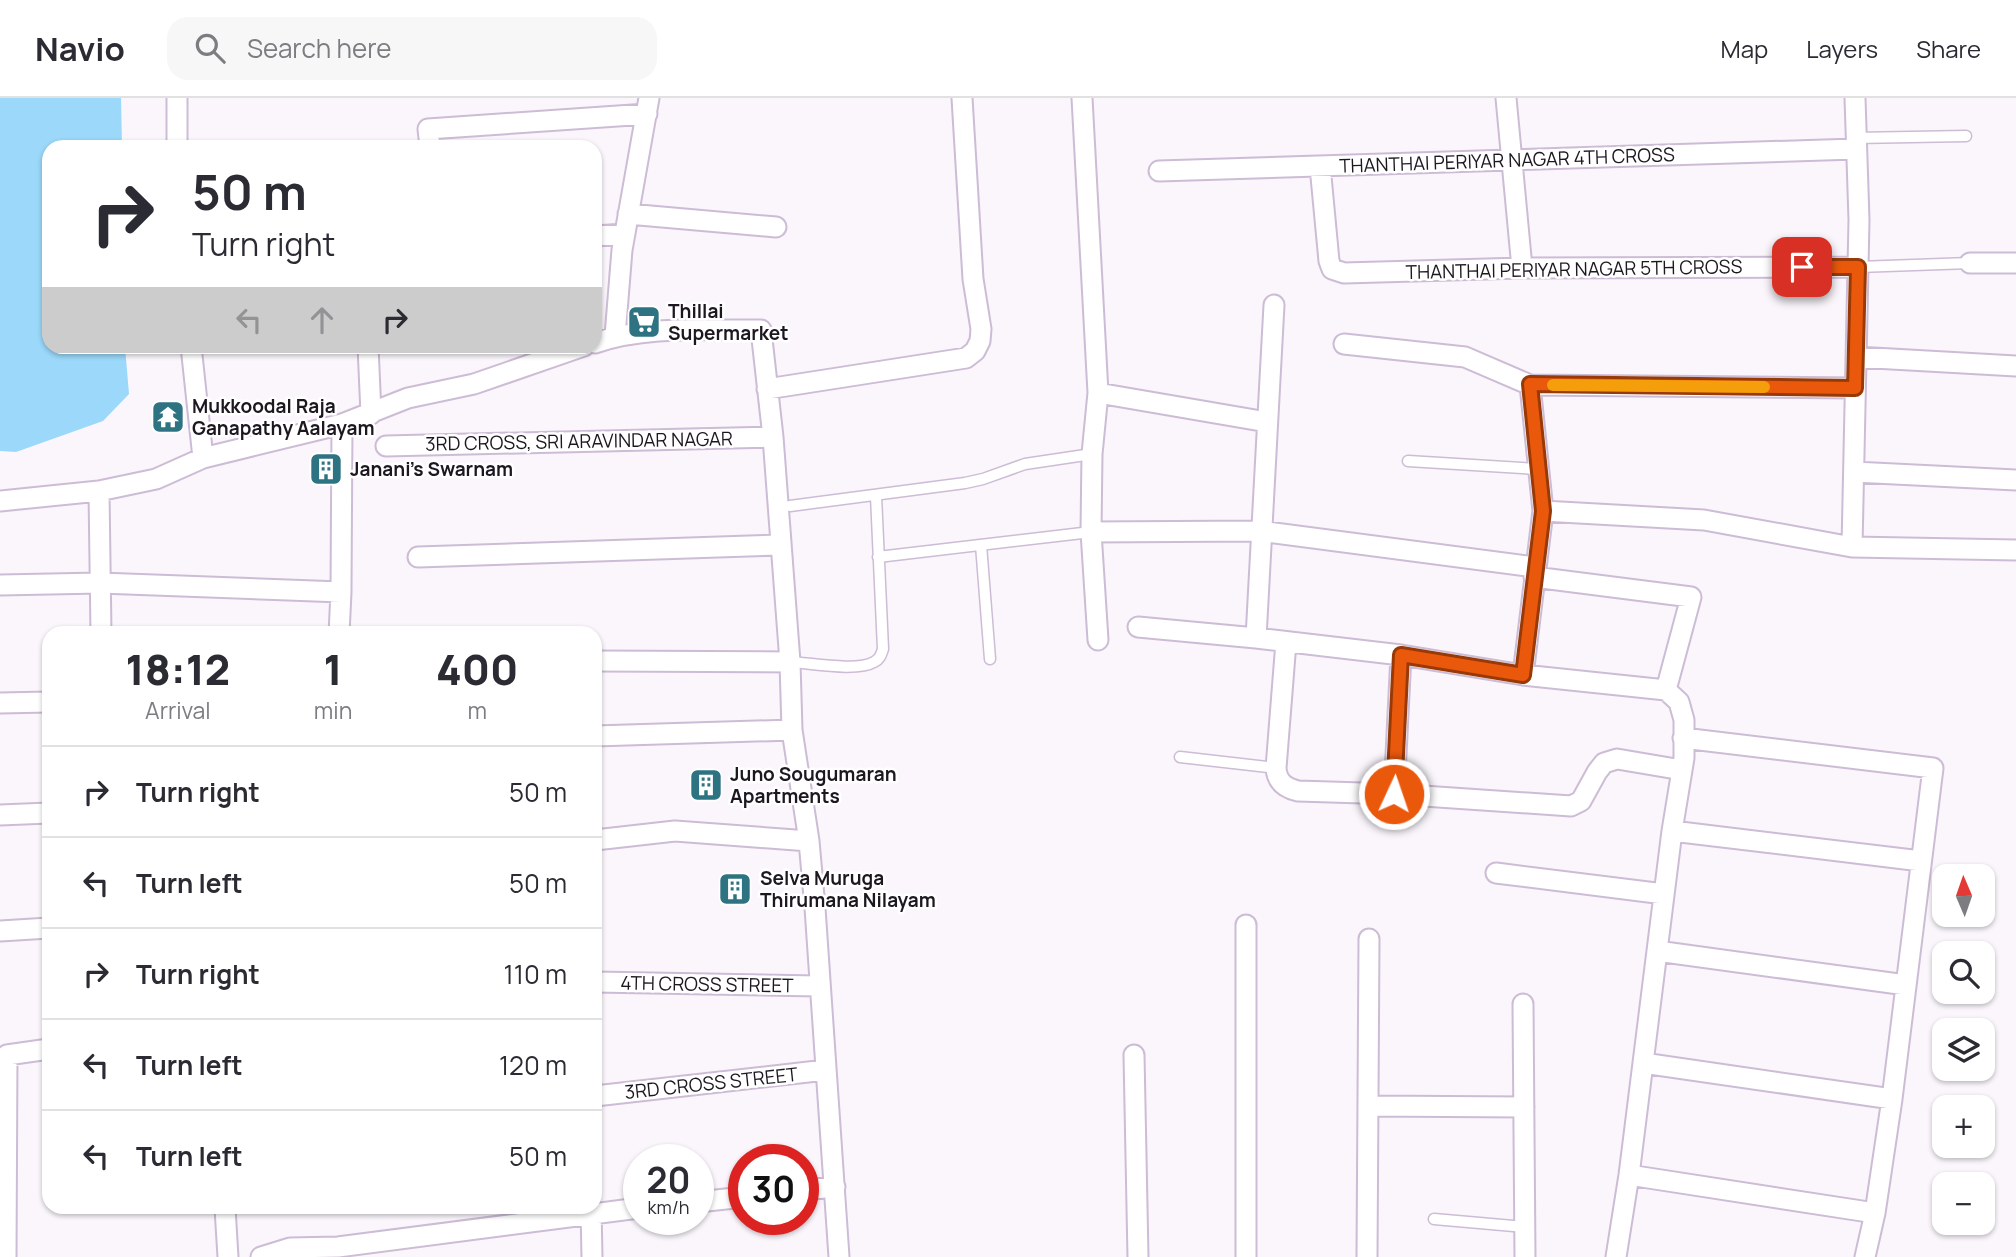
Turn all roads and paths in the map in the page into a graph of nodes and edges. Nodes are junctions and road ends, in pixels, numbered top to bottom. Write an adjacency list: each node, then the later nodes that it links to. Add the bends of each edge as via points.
1 (177, 98): 9 (street)
2 (962, 98): 33 (street, via 972,265 981,329 975,351 966,358)
3 (1082, 98): 34 (street)
4 (1506, 98): 11 (street)
5 (1855, 98): 10 (street)
6 (648, 106): 8 (street); 14 (street)
7 (1966, 136): 10 (lane)
8 (429, 138)
9 (177, 140)
10 (1855, 144): 11 (street, THANTHAI PERIYAR NAGAR 4TH CROSS); 20 (street)
11 (1511, 159): 12 (street, THANTHAI PERIYAR NAGAR 4TH CROSS); 21 (street)
12 (1320, 166): 13 (street, THANTHAI PERIYAR NAGAR 4TH CROSS); 21 (street, THANTHAI PERIYAR NAGAR 5TH CROSS, via 1332,269 1344,273)
13 (1159, 171)
14 (628, 214): 15 (street); 16 (street)
15 (776, 228)
16 (625, 234): 17 (street); 23 (street)
17 (602, 236)
18 (1970, 263): 19 (street); 20 (lane)
19 (2016, 263)
20 (1858, 267): 21 (street, THANTHAI PERIYAR NAGAR 5TH CROSS); 29 (street)
21 (1522, 268)
22 (1274, 305): 36 (street)
23 (615, 336): 24 (street); 33 (street, via 679,329 761,330)
24 (602, 341)
25 (1344, 344): 31 (street, via 1465,358)
26 (192, 354): 41 (street)
27 (368, 354): 35 (street)
28 (561, 354): 35 (street, via 474,384 408,398)
29 (1856, 357): 30 (street); 32 (street)
30 (2016, 366)
31 (1530, 384): 32 (street); 43 (street)
32 (1855, 388): 44 (street)
33 (767, 389): 38 (street)
34 (1098, 393): 36 (street); 40 (street)
35 (371, 414): 37 (street)
36 (1267, 422): 51 (street)
37 (342, 424): 41 (street); 62 (street)
38 (773, 436): 39 (street, 3RD CROSS, SRI ARAVINDAR NAGAR); 53 (street)
39 (386, 446)
40 (1092, 454): 47 (lane, via 1025,464 965,483); 52 (street)
41 (203, 458): 46 (street, via 156,479)
42 (1408, 461): 43 (lane)
43 (1538, 469): 50 (street)
44 (1854, 472): 45 (street); 55 (street)
45 (2016, 480)
46 (99, 491): 48 (street); 60 (street)
47 (876, 496): 49 (lane); 58 (lane)
48 (0, 501)
49 (790, 506)
50 (1543, 511): 55 (street, via 1703,520); 59 (street)
51 (1260, 531): 52 (street); 59 (street); 66 (street)
52 (1091, 532): 54 (lane); 67 (street)
53 (780, 545): 57 (street); 72 (street)
54 (981, 545): 58 (lane); 70 (lane)
55 (1852, 547): 56 (street)
56 (2016, 550)
57 (418, 557)
58 (878, 557): 72 (lane, via 880,658 859,666)
59 (1535, 572): 73 (street); 74 (street, via 1691,597)
60 (100, 583): 61 (street); 62 (street); 63 (street)
61 (0, 585)
62 (341, 592): 64 (street)
63 (101, 626)
64 (339, 626)
65 (1138, 627): 66 (street)
66 (1256, 638): 68 (street)
67 (1098, 640)
68 (1286, 642): 69 (street); 81 (street)
69 (1401, 655): 73 (street); 83 (street)
70 (990, 659)
71 (602, 661): 72 (street)
72 (790, 662): 77 (street)
73 (1523, 675): 74 (street)
74 (1666, 690): 79 (street, via 1679,702)
75 (42, 702): 76 (street)
76 (0, 703)
77 (792, 730): 78 (street); 88 (street)
78 (602, 736)
79 (1683, 738): 82 (street); 89 (street, via 1933,768)
80 (1180, 757): 81 (lane)
81 (1276, 768): 83 (street, via 1288,789)
82 (1682, 770): 83 (street, via 1616,759 1604,763 1581,802 1571,806); 86 (street)
83 (1394, 794)
84 (42, 813): 85 (street)
85 (0, 814)
86 (1672, 831): 89 (street); 91 (street)
87 (602, 839): 88 (street, via 674,831)
88 (809, 841): 99 (street)
89 (1921, 861): 98 (street)
90 (1496, 873): 91 (street)
91 (1664, 894): 96 (street)
92 (1245, 925): 127 (street)
93 (42, 928): 94 (street)
94 (0, 931)
95 (1369, 939): 108 (street)
96 (1657, 951): 98 (street); 104 (street)
97 (602, 982): 99 (street, 4TH CROSS STREET)
98 (1906, 985): 107 (street)
99 (819, 986): 105 (street)
100 (1523, 1004): 109 (street)
101 (42, 1050): 103 (street)
102 (1134, 1055): 126 (street)
103 (4, 1056): 121 (street)
104 (1643, 1063): 107 (street); 110 (street)
105 (826, 1070): 106 (street, 3RD CROSS STREET); 111 (street)
106 (602, 1095)
107 (1892, 1099): 115 (street)
108 (1369, 1106): 109 (street); 128 (street)
109 (1524, 1107): 120 (street)
110 (1629, 1175): 115 (street); 130 (street)
111 (835, 1187): 112 (street); 125 (street)
112 (819, 1189)
113 (623, 1210): 114 (street)
114 (602, 1211)
115 (1875, 1213): 131 (street)
116 (225, 1214): 122 (street)
117 (570, 1214): 123 (street, via 338,1247 290,1248)
118 (591, 1214): 124 (street)
119 (1434, 1219): 120 (lane)
120 (1524, 1227): 129 (street)
121 (6, 1257)
122 (229, 1257)
123 (261, 1257)
124 (592, 1257)
125 (839, 1257)
126 (1138, 1257)
127 (1246, 1257)
128 (1367, 1257)
129 (1525, 1257)
130 (1616, 1257)
131 (1865, 1257)

